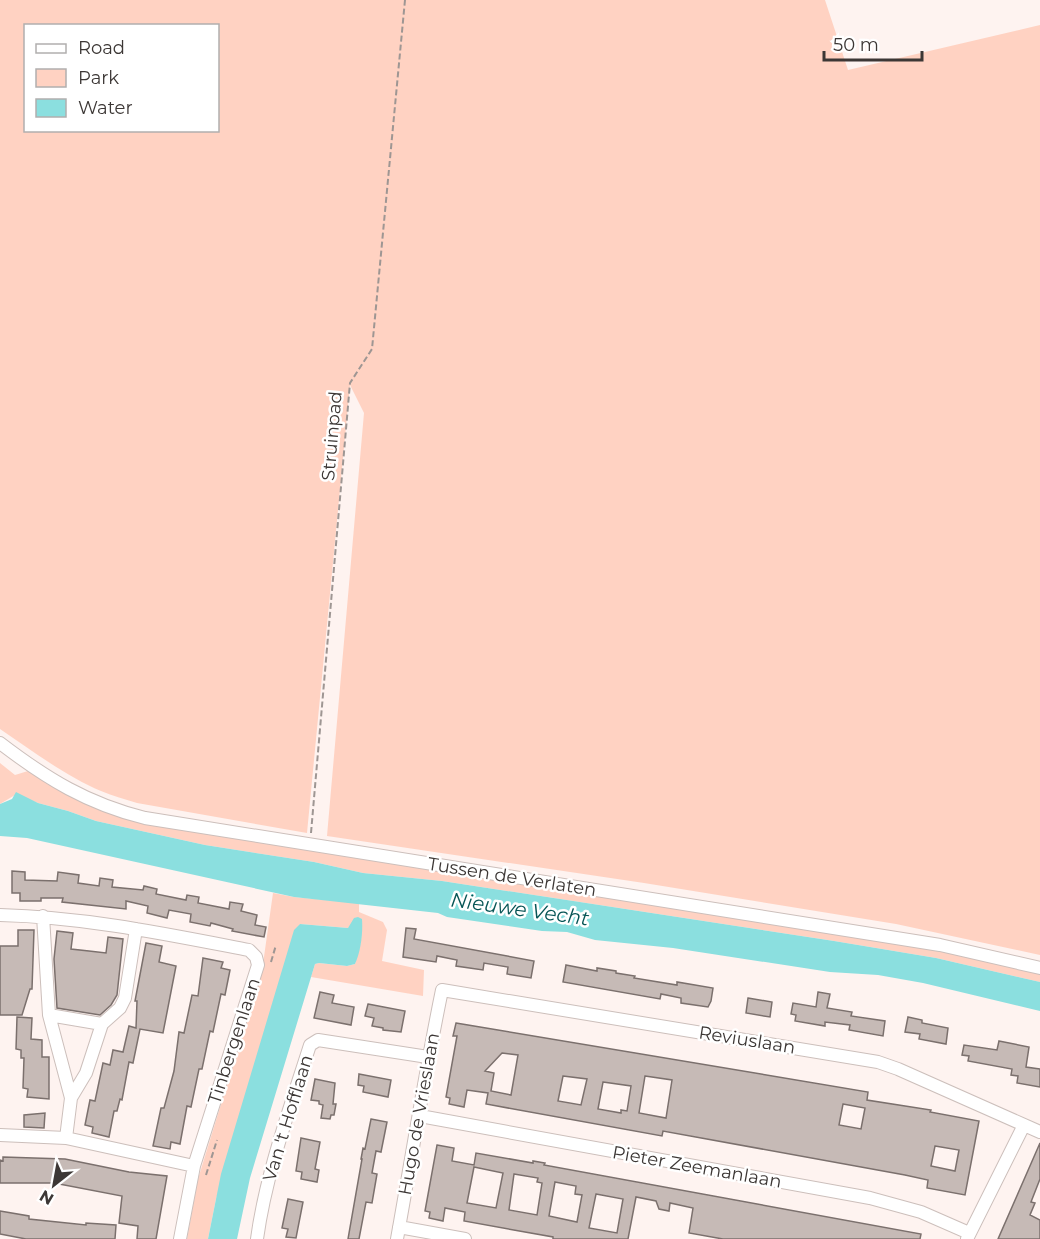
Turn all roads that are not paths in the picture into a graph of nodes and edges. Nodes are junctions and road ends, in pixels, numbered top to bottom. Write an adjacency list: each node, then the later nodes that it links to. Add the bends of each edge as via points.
1 (0, 743): 5 (street, Tussen de Verlaten, via 50,780 112,809 170,823 940,945)
2 (0, 915): 3 (street, Tinbergenlaan)
3 (43, 916): 4 (street, Tinbergenlaan); 7 (street)
4 (136, 929): 8 (street, via 125,998); 16 (street, Tinbergenlaan, via 249,950 258,965)
5 (1040, 968)
6 (442, 990): 9 (street, Hugo de Vrieslaan); 12 (street, Reviuslaan, via 878,1062)
7 (49, 1015): 8 (street); 10 (street)
8 (102, 1024): 10 (street, via 87,1073)
9 (428, 1057): 11 (street, Hugo de Vrieslaan); 20 (street, Van 't Hofflaan, via 318,1040 310,1044 261,1210)
10 (70, 1098): 15 (street)
11 (420, 1116): 17 (street, Hugo de Vrieslaan); 18 (street, Pieter Zeemanlaan, via 870,1198 921,1212)
12 (1024, 1125): 13 (street, Reviuslaan); 18 (street)
13 (1040, 1132)
14 (0, 1136): 15 (street)
15 (66, 1138): 16 (street)
16 (194, 1166): 19 (street, Tinbergenlaan)
17 (398, 1233): 21 (street)
18 (968, 1236)
19 (180, 1239)
20 (257, 1239)
21 (465, 1239)

